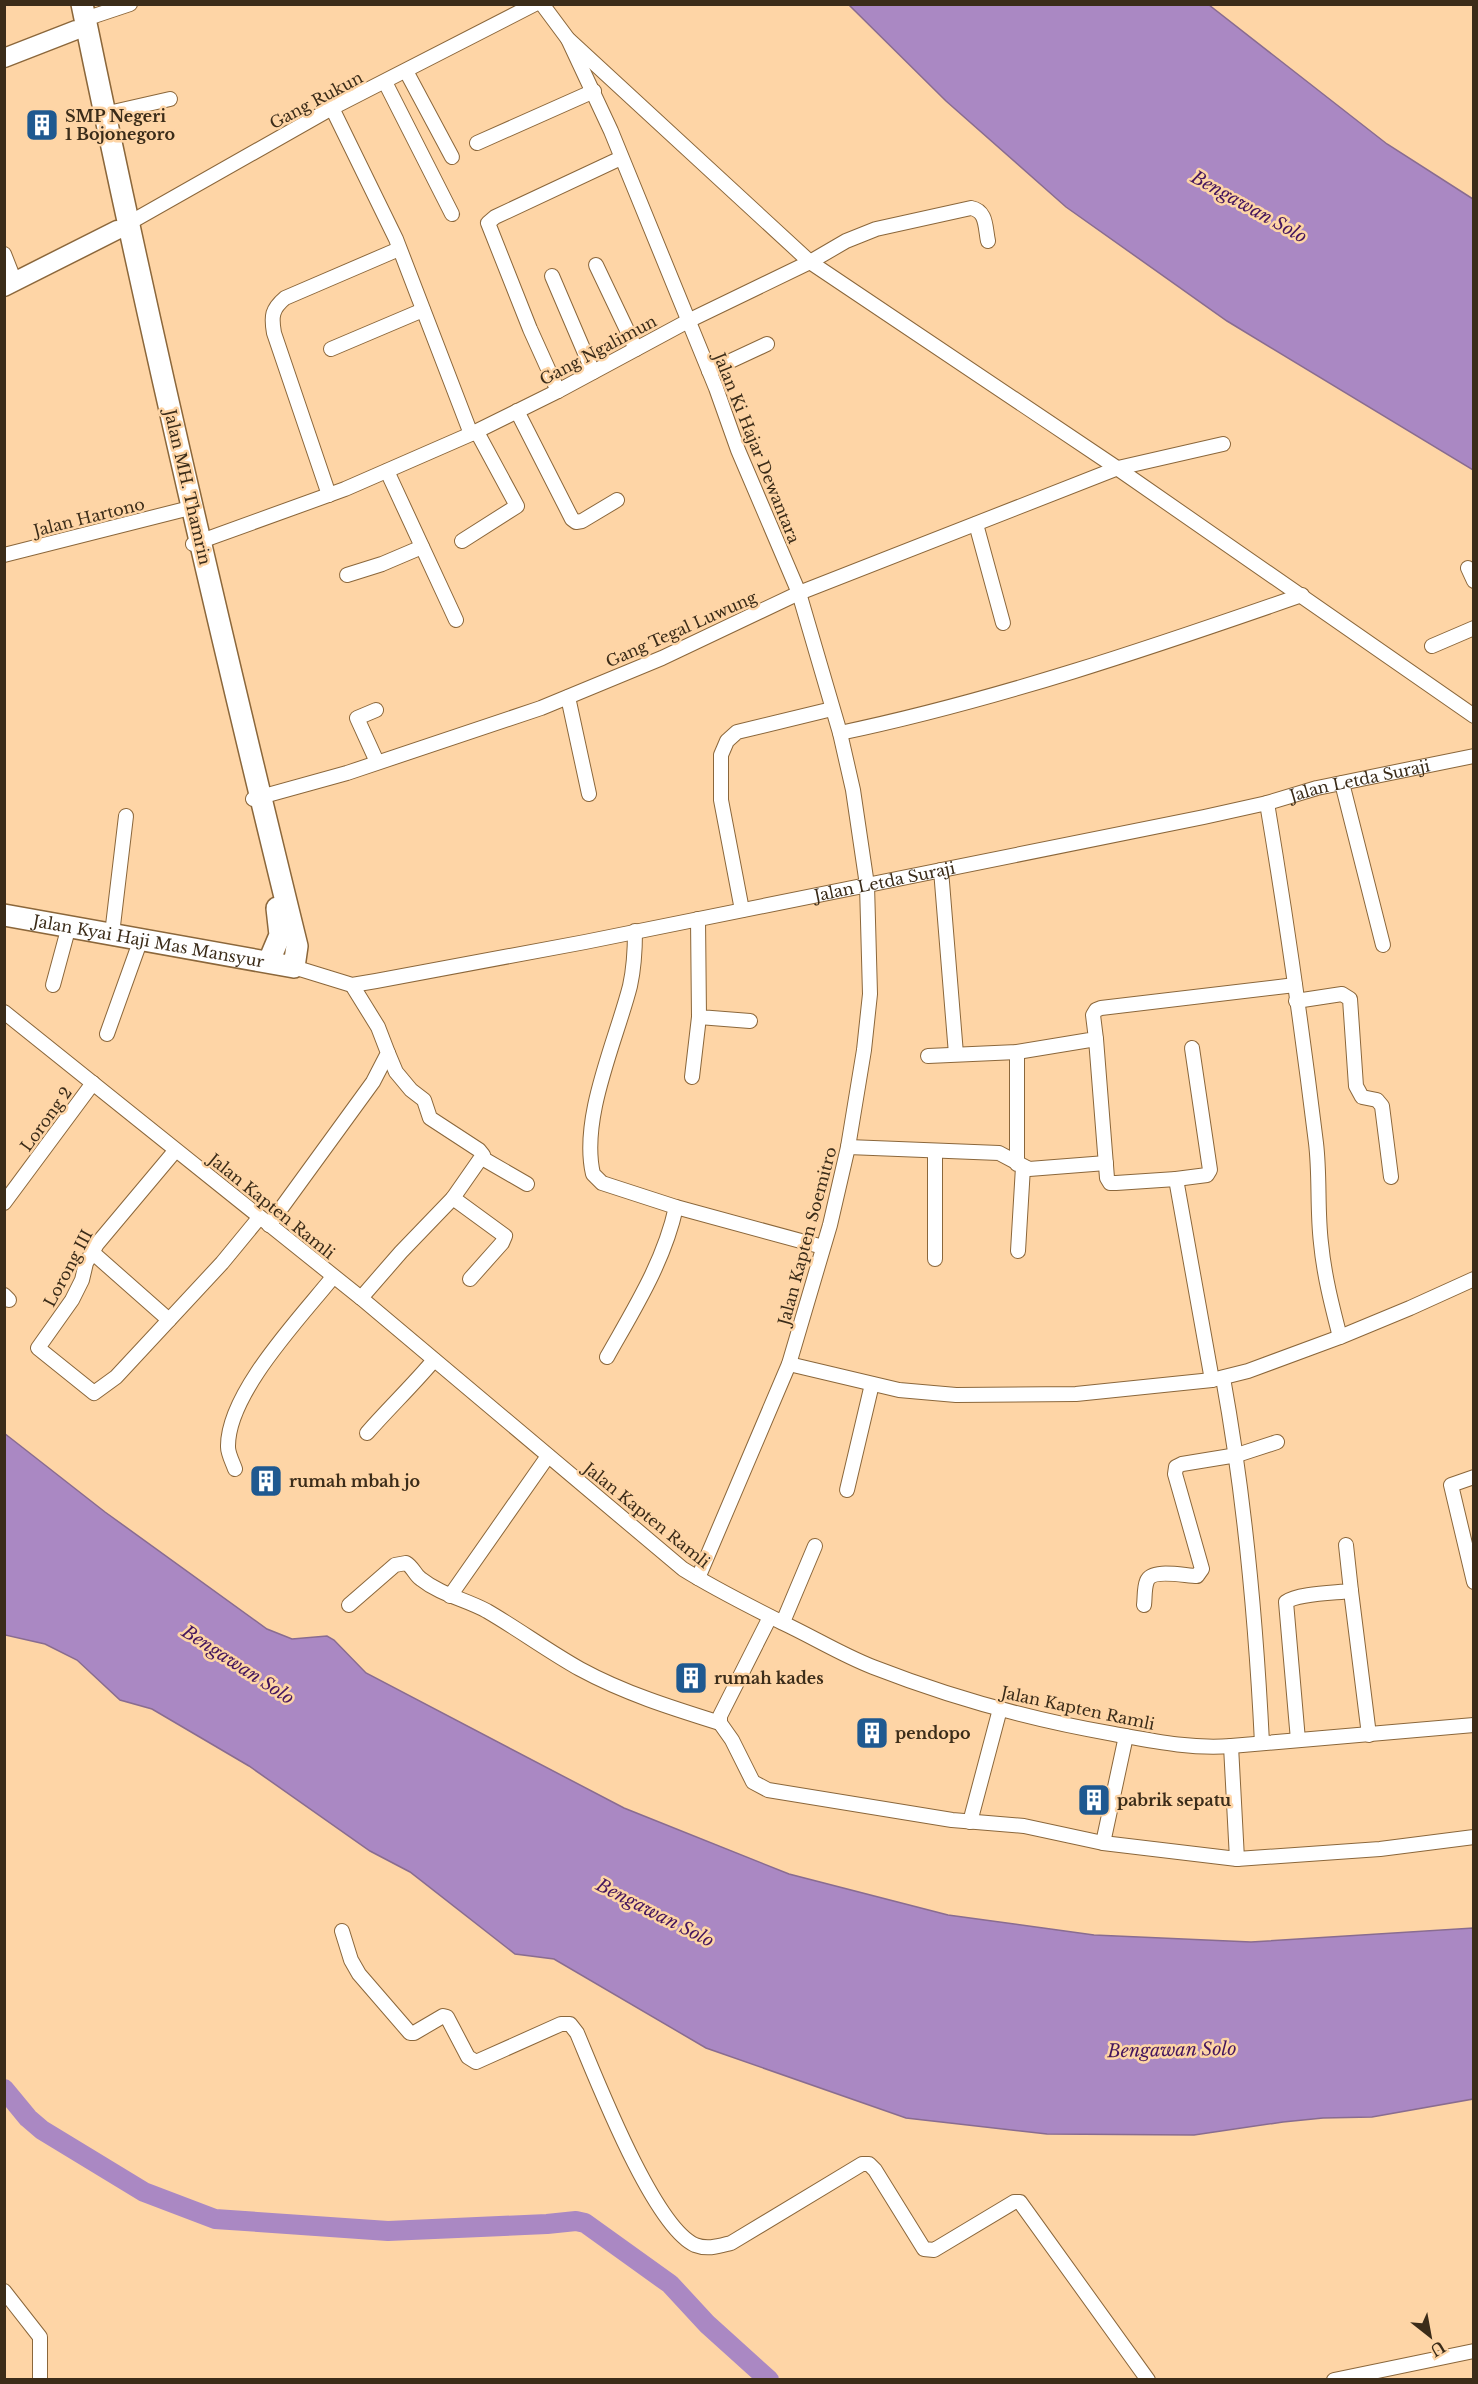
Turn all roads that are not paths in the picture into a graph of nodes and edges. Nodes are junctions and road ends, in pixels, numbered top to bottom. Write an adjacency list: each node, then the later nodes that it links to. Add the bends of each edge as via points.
1 (130, 4): 4 (street)
2 (535, 4): 7 (street, Gang Rukun)
3 (542, 4): 5 (street)
4 (80, 17): 6 (main road); 12 (main road, Jalan MH. Thamrin); 17 (main road, Jalan MH. Thamrin)
5 (568, 39): 9 (street, Jalan Ki Hajar Dewantara); 21 (street)
6 (4, 58)
7 (406, 71): 8 (street, Gang Rukun); 14 (street)
8 (385, 82): 11 (street, Gang Rukun); 16 (street)
9 (594, 91): 13 (street); 15 (street, Jalan Ki Hajar Dewantara)
10 (170, 99): 12 (street)
11 (332, 108): 17 (street, Gang Rukun); 19 (street)
12 (104, 114): 17 (main road, Jalan MH. Thamrin)
13 (477, 143)
14 (452, 157)
15 (621, 158): 26 (street, Jalan Ki Hajar Dewantara); 32 (street, via 488,223)
16 (452, 214)
17 (122, 227): 24 (main road); 40 (main road, Jalan MH. Thamrin); 43 (main road, Jalan MH. Thamrin)
18 (987, 241): 21 (street, Gang Ngalimun, via 984,215 971,208 876,229)
19 (399, 249): 25 (street); 38 (street, via 285,298 274,307 274,333)
20 (4, 254): 24 (street)
21 (810, 262): 26 (street, Gang Ngalimun); 36 (street)
22 (596, 265): 28 (street)
23 (552, 276): 31 (street)
24 (10, 284)
25 (423, 310): 29 (street); 34 (street)
26 (688, 321): 28 (street, Gang Ngalimun); 30 (street, Jalan Ki Hajar Dewantara)
27 (767, 344): 30 (street)
28 (636, 348): 31 (street, Gang Ngalimun)
29 (331, 349)
30 (709, 371): 49 (street, Jalan Ki Hajar Dewantara)
31 (593, 372): 32 (street, Gang Ngalimun)
32 (558, 391): 33 (street, Gang Ngalimun)
33 (517, 411): 34 (street, Gang Ngalimun); 39 (street, via 572,519 582,521)
34 (474, 433): 37 (street, Gang Ngalimun); 42 (street, via 517,506)
35 (1223, 444): 36 (street, Gang Tegal Luwung)
36 (1118, 468): 41 (street, Gang Tegal Luwung); 50 (street)
37 (387, 471): 38 (street, Gang Ngalimun); 44 (street)
38 (329, 495): 43 (street, Gang Ngalimun)
39 (618, 500)
40 (182, 510): 43 (main road, Jalan MH. Thamrin); 45 (street, Jalan Hartono)
41 (976, 524): 49 (street, Gang Tegal Luwung); 52 (street)
42 (462, 541)
43 (195, 543): 64 (main road, Jalan MH. Thamrin)
44 (422, 547): 47 (street); 51 (street)
45 (4, 555)
46 (1468, 568): 48 (street)
47 (348, 575)
48 (1473, 581)
49 (799, 593): 55 (street, Gang Tegal Luwung); 56 (street, Jalan Ki Hajar Dewantara)
50 (1302, 595): 58 (street); 59 (street, via 1118,658 921,716)
51 (456, 620)
52 (1003, 624)
53 (1473, 628): 54 (street)
54 (1432, 646)
55 (568, 698): 61 (street, Gang Tegal Luwung); 63 (street)
56 (832, 709): 59 (street, Jalan Ki Hajar Dewantara); 69 (street, via 737,732 727,741 721,755 721,800)
57 (376, 710): 61 (street, via 357,718)
58 (1473, 716)
59 (840, 733): 68 (street, Jalan Ki Hajar Dewantara)
60 (1473, 756): 62 (street, Jalan Letda Suraji)
61 (377, 762): 64 (street, Gang Tegal Luwung)
62 (1342, 783): 65 (street, Jalan Letda Suraji); 77 (street)
63 (589, 794)
64 (256, 798): 76 (main road, Jalan MH. Thamrin, via 280,931)
65 (1268, 803): 67 (street, Jalan Letda Suraji); 82 (street)
66 (126, 816): 74 (street)
67 (941, 870): 68 (street, Jalan Letda Suraji); 92 (street)
68 (867, 885): 69 (street, Jalan Letda Suraji); 96 (street, Jalan Kapten Soemitro, via 870,994)
69 (742, 910): 71 (street, Jalan Letda Suraji)
70 (4, 915): 72 (main road, Jalan Kyai Haji Mas Mansyur)
71 (699, 919): 73 (street, Jalan Letda Suraji); 85 (street)
72 (69, 926): 74 (main road, Jalan Kyai Haji Mas Mansyur); 81 (street)
73 (635, 931): 80 (street, Jalan Letda Suraji); 108 (street, via 630,987 592,1130 591,1167 602,1183)
74 (112, 934): 75 (main road, Jalan Kyai Haji Mas Mansyur)
75 (141, 939): 78 (main road, Jalan Kyai Haji Mas Mansyur); 87 (street)
76 (286, 939): 78 (main road, Jalan MH. Thamrin); 79 (main road, Jalan MH. Thamrin, via 297,952)
77 (1383, 945)
78 (269, 962): 79 (main road, Jalan Kyai Haji Mas Mansyur)
79 (297, 968): 80 (street, Jalan Letda Suraji)
80 (356, 984): 91 (street)
81 (53, 985)
82 (1295, 985): 83 (street); 88 (street, via 1101,1008 1094,1016)
83 (1296, 1001): 102 (street, via 1342,994 1350,999 1356,1086 1362,1097 1377,1100 1382,1106); 119 (street, via 1316,1143 1320,1242)
84 (4, 1012): 95 (street, Jalan Kapten Ramli)
85 (699, 1017): 86 (street); 94 (street)
86 (750, 1021)
87 (108, 1034)
88 (1096, 1039): 90 (street); 100 (street)
89 (1192, 1048): 103 (street, via 1210,1170 1202,1177)
90 (1017, 1052): 92 (street); 101 (street)
91 (388, 1053): 99 (street, via 396,1072 424,1100 430,1118 479,1150); 109 (street, via 373,1082)
92 (956, 1054): 93 (street)
93 (928, 1056)
94 (692, 1077)
95 (93, 1083): 97 (street, Jalan Kapten Ramli); 104 (street, Lorong 2)
96 (848, 1148): 98 (street); 110 (street, Jalan Kapten Soemitro)
97 (176, 1151): 109 (street, Jalan Kapten Ramli); 112 (street, Lorong III)
98 (935, 1152): 101 (street, via 999,1153); 113 (street)
99 (482, 1158): 105 (street); 106 (street)
100 (1106, 1163): 101 (street, via 1029,1170); 103 (street, via 1110,1182)
101 (1020, 1165): 111 (street)
102 (1391, 1177)
103 (1176, 1179): 123 (street, via 1197,1305)
104 (10, 1183): 107 (street, Lorong 2)
105 (527, 1184)
106 (453, 1198): 115 (street, via 505,1236); 117 (street)
107 (4, 1203)
108 (676, 1207): 110 (street); 120 (street, via 671,1230 642,1296)
109 (264, 1221): 114 (street, Jalan Kapten Ramli); 118 (street)
110 (823, 1248): 122 (street, Jalan Kapten Soemitro)
111 (1018, 1251)
112 (92, 1252): 118 (street); 118 (street, Lorong III, via 72,1300 38,1348 94,1393 116,1377)
113 (936, 1259)
114 (333, 1277): 117 (street, Jalan Kapten Ramli); 129 (street, via 248,1384 232,1422 228,1448)
115 (470, 1279)
116 (1473, 1279): 119 (street)
117 (361, 1298): 121 (street, Jalan Kapten Ramli)
118 (169, 1320)
119 (1340, 1337): 123 (street)
120 (607, 1357)
121 (435, 1360): 125 (street); 128 (street, Jalan Kapten Ramli)
122 (789, 1364): 124 (street); 134 (street, Jalan Kapten Soemitro)
123 (1218, 1379): 124 (street, via 1022,1396 929,1393); 127 (street)
124 (872, 1384): 131 (street)
125 (367, 1433)
126 (1277, 1442): 127 (street)
127 (1237, 1455): 139 (street, via 1176,1467 1202,1569 1197,1576 1151,1576); 147 (street, via 1247,1534)
128 (548, 1456): 134 (street, Jalan Kapten Ramli); 137 (street)
129 (235, 1469)
130 (1473, 1477): 135 (street, via 1451,1485)
131 (847, 1490)
132 (1346, 1545): 136 (street)
133 (815, 1546): 140 (street)
134 (698, 1578): 140 (street, Jalan Kapten Ramli)
135 (1473, 1582)
136 (1351, 1591): 144 (street); 146 (street, via 1286,1601)
137 (450, 1596): 138 (street, via 419,1578 406,1563 395,1565); 142 (street, via 476,1605 581,1670)
138 (349, 1605)
139 (1144, 1605)
140 (776, 1620): 141 (street, Jalan Kapten Ramli, via 873,1667); 142 (street, via 723,1707)
141 (1000, 1709): 145 (street, Jalan Kapten Ramli); 149 (street)
142 (720, 1723): 149 (street, via 753,1782 768,1790)
143 (1473, 1725): 144 (street, Jalan Kapten Ramli)
144 (1369, 1735): 146 (street, Jalan Kapten Ramli)
145 (1125, 1736): 148 (street, Jalan Kapten Ramli, via 1204,1748); 151 (street)
146 (1298, 1740): 147 (street, Jalan Kapten Ramli)
147 (1262, 1743): 148 (street, Jalan Kapten Ramli)
148 (1231, 1746): 152 (street)
149 (970, 1822): 151 (street, via 1024,1826)
150 (1473, 1837): 152 (street, via 1380,1849)
151 (1103, 1843): 152 (street)
152 (1237, 1859)
153 (342, 1931): 158 (street, via 359,1974 410,2033 447,2017 468,2057 476,2062 561,2024 570,2024 648,2188 680,2235 695,2245 711,2248 731,2243 862,2164 875,2170 928,2250 1020,2202)
154 (4, 2291): 157 (street, via 40,2337)
155 (1473, 2351): 156 (street)
156 (1379, 2375): 159 (street)
157 (40, 2379)
158 (1148, 2379)
159 (1334, 2379)

